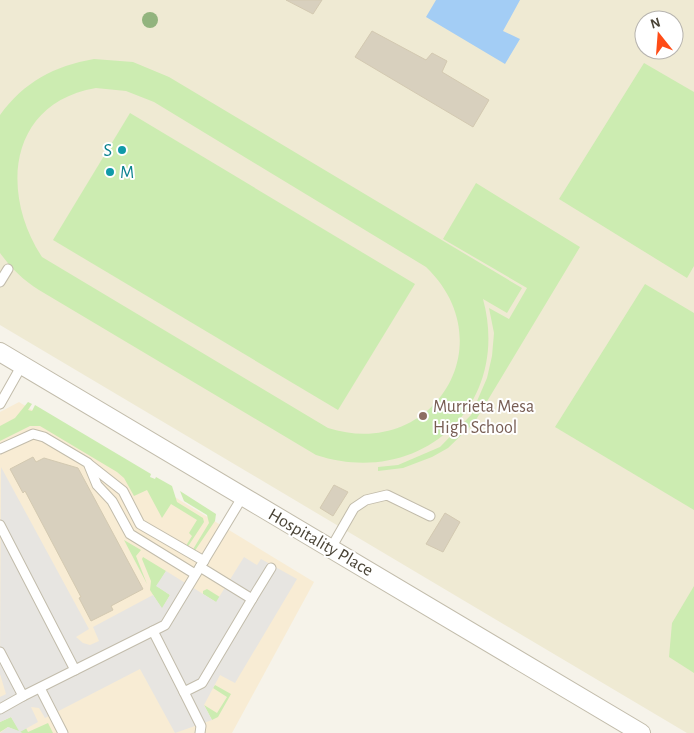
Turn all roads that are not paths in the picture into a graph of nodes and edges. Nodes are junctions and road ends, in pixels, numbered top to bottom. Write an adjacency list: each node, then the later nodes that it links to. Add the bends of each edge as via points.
1 (8, 269): 2 (lane)
2 (0, 282)
3 (0, 352): 4 (street, Hospitality Place)
4 (22, 365): 5 (lane); 8 (street, Hospitality Place)
5 (0, 404)
6 (0, 449): 7 (lane, via 33,434)
7 (88, 463): 12 (lane, via 123,491 140,524); 12 (lane, via 97,485 112,501 130,534)
8 (243, 496): 11 (street, Hospitality Place); 12 (lane)
9 (430, 516): 11 (lane, via 387,495 366,500 354,508)
10 (0, 525): 17 (lane)
11 (332, 548): 24 (street, Hospitality Place)
12 (200, 567): 14 (lane); 15 (lane, via 164,625)
13 (272, 568): 14 (lane)
14 (252, 599): 19 (lane, via 202,683)
15 (153, 630): 17 (lane); 19 (lane)
16 (0, 652): 20 (lane)
17 (75, 670): 18 (lane)
18 (40, 688): 20 (lane); 22 (lane)
19 (184, 692): 23 (lane, via 201,726)
20 (23, 696): 21 (lane)
21 (0, 709)
22 (63, 733)
23 (200, 733)
24 (642, 733)

